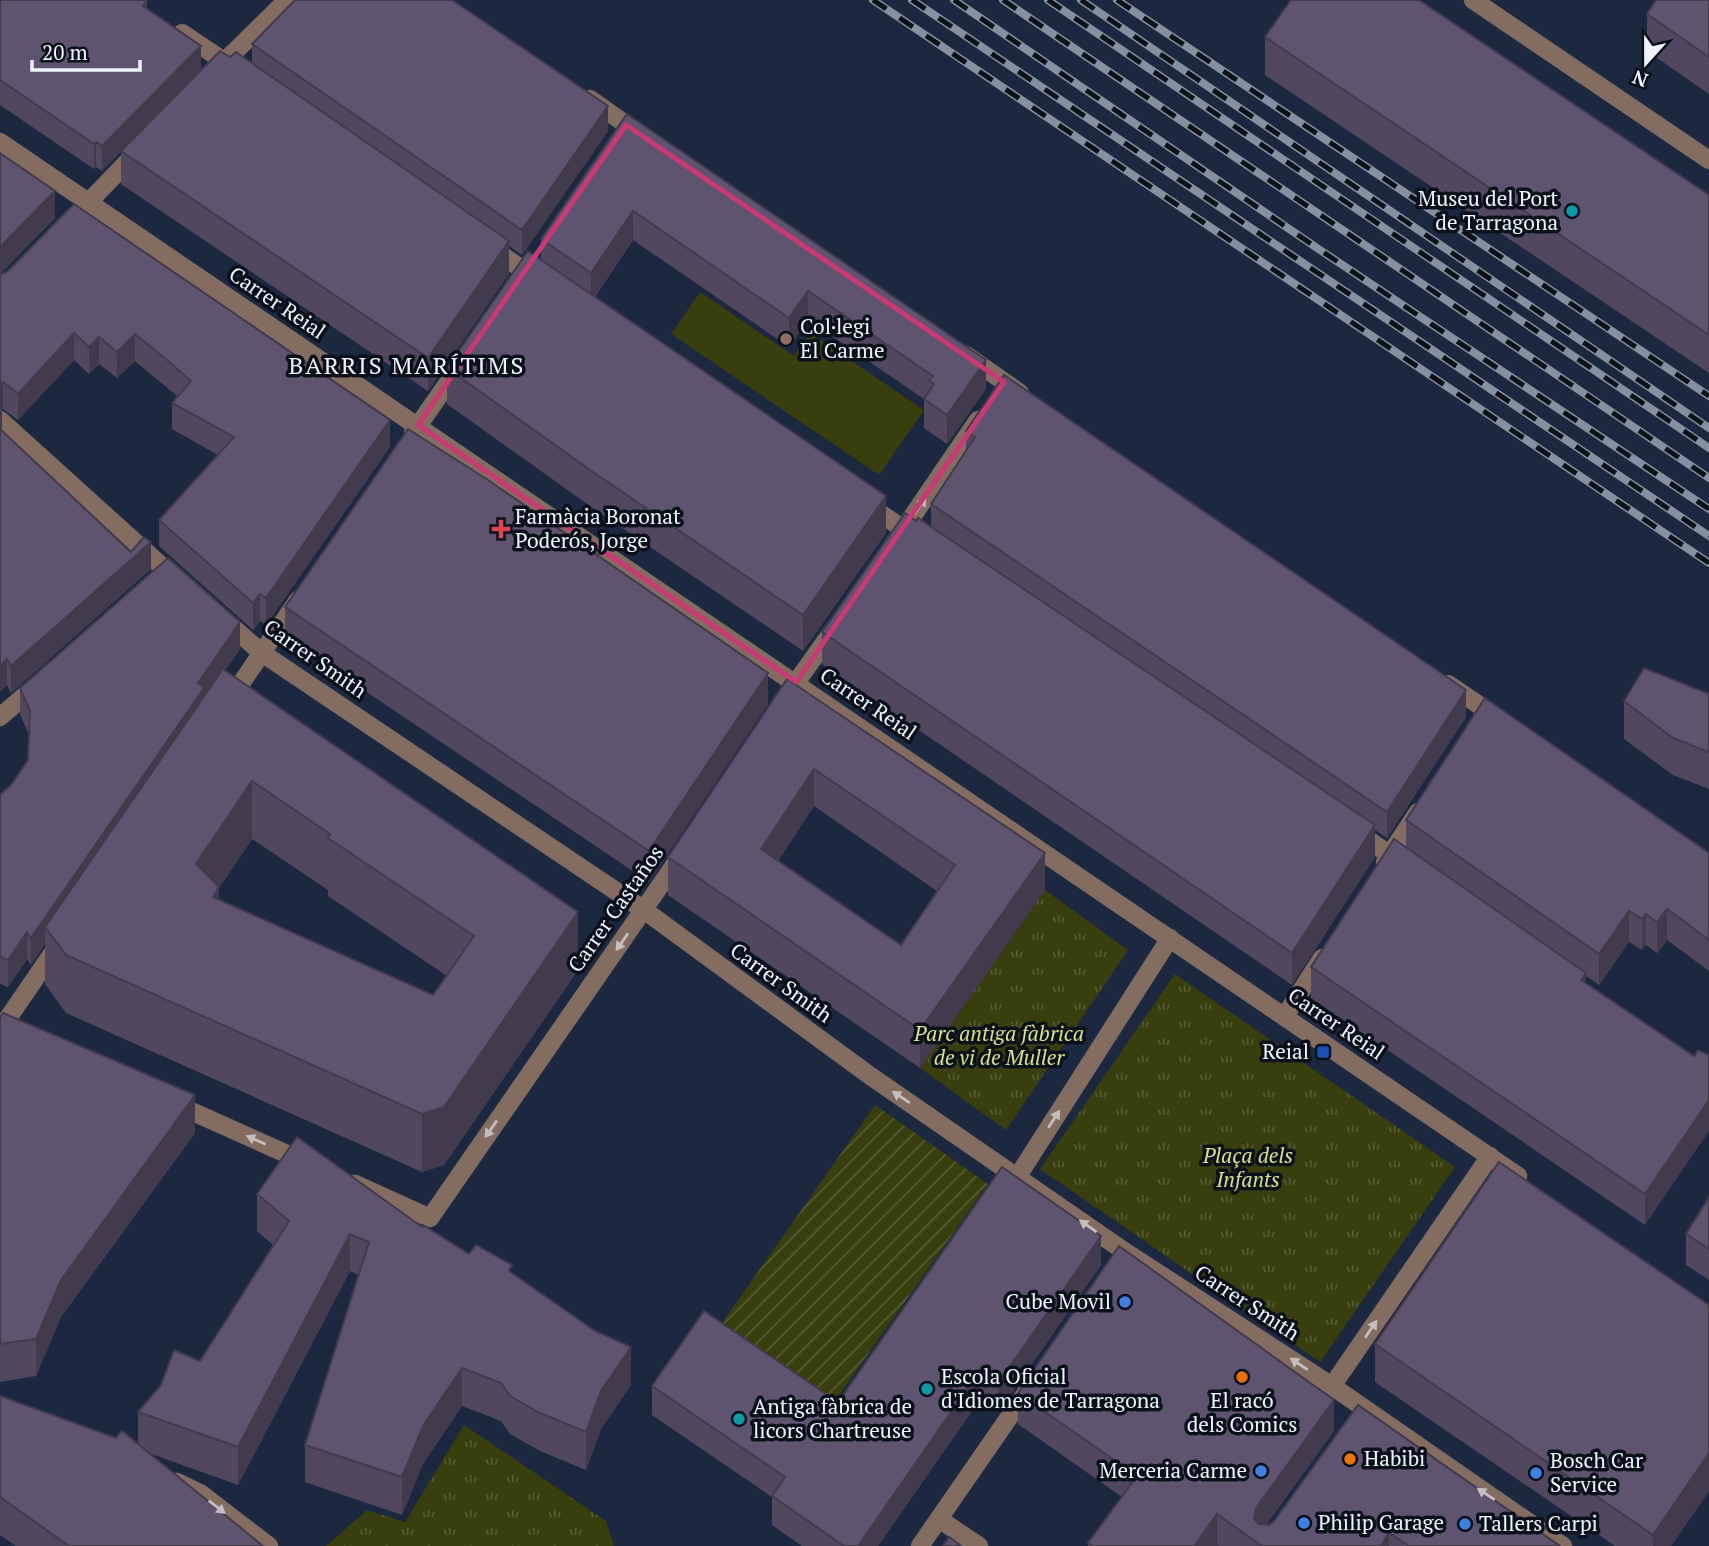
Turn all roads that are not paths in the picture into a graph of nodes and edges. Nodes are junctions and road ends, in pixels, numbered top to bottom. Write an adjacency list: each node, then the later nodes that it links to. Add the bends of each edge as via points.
1 (287, 0): 4 (street)
2 (1473, 0): 11 (street)
3 (167, 23): 4 (street)
4 (224, 61): 5 (street); 6 (street)
5 (246, 77)
6 (206, 80)
7 (572, 86): 10 (street, via 622,130)
8 (152, 137): 12 (street)
9 (0, 142): 12 (street, Carrer Reial)
10 (660, 148)
11 (1709, 160)
12 (88, 203): 13 (street); 21 (street, Carrer Reial)
13 (69, 222)
14 (470, 233): 15 (street)
15 (549, 288)
16 (947, 343): 18 (street)
17 (472, 348): 21 (street)
18 (997, 393): 19 (street); 24 (street, one-way to 18)
19 (1039, 405)
20 (0, 420): 29 (street, Carrer Smith, via 161,575 200,599)
21 (418, 425): 22 (street); 32 (street, Carrer Reial)
22 (403, 447)
23 (858, 498): 24 (street)
24 (904, 530): 25 (street); 26 (street)
25 (927, 545)
26 (888, 551)
27 (309, 584): 29 (street)
28 (850, 606): 32 (street)
29 (262, 653): 35 (street); 43 (street, Carrer Smith)
30 (55, 669): 34 (street)
31 (1428, 670): 36 (street, via 1481,715)
32 (796, 682): 33 (street); 45 (street, Carrer Reial)
33 (781, 705)
34 (1, 713)
35 (215, 721)
36 (1518, 732)
37 (1426, 799): 40 (street)
38 (1343, 823): 40 (street)
39 (690, 842): 43 (street, Carrer Castaños)
40 (1390, 854): 41 (street); 42 (street)
41 (1413, 870)
42 (1375, 877)
43 (645, 910): 49 (street, Carrer Castaños, one-way to 49, via 430,1218); 51 (street, Carrer Smith, one-way to 43, via 869,1075)
44 (65, 936): 48 (street)
45 (1170, 938): 47 (street, Carrer Reial); 51 (street, one-way to 45)
46 (1330, 947): 47 (street)
47 (1285, 1016): 50 (street, Carrer Reial)
48 (5, 1028)
49 (153, 1094)
50 (1490, 1156): 52 (street, Carrer Reial); 54 (street, one-way to 50)
51 (1018, 1176): 54 (street, Carrer Smith, one-way to 51, via 1120,1257)
52 (1536, 1188)
53 (1039, 1374): 56 (street)
54 (1332, 1386): 60 (street, Carrer Smith, one-way to 54, via 1360,1415)
55 (165, 1476): 57 (street, one-way to 57, via 200,1493)
56 (939, 1519): 58 (street); 59 (street)
57 (269, 1546)
58 (920, 1546)
59 (979, 1546)
60 (1563, 1546)

